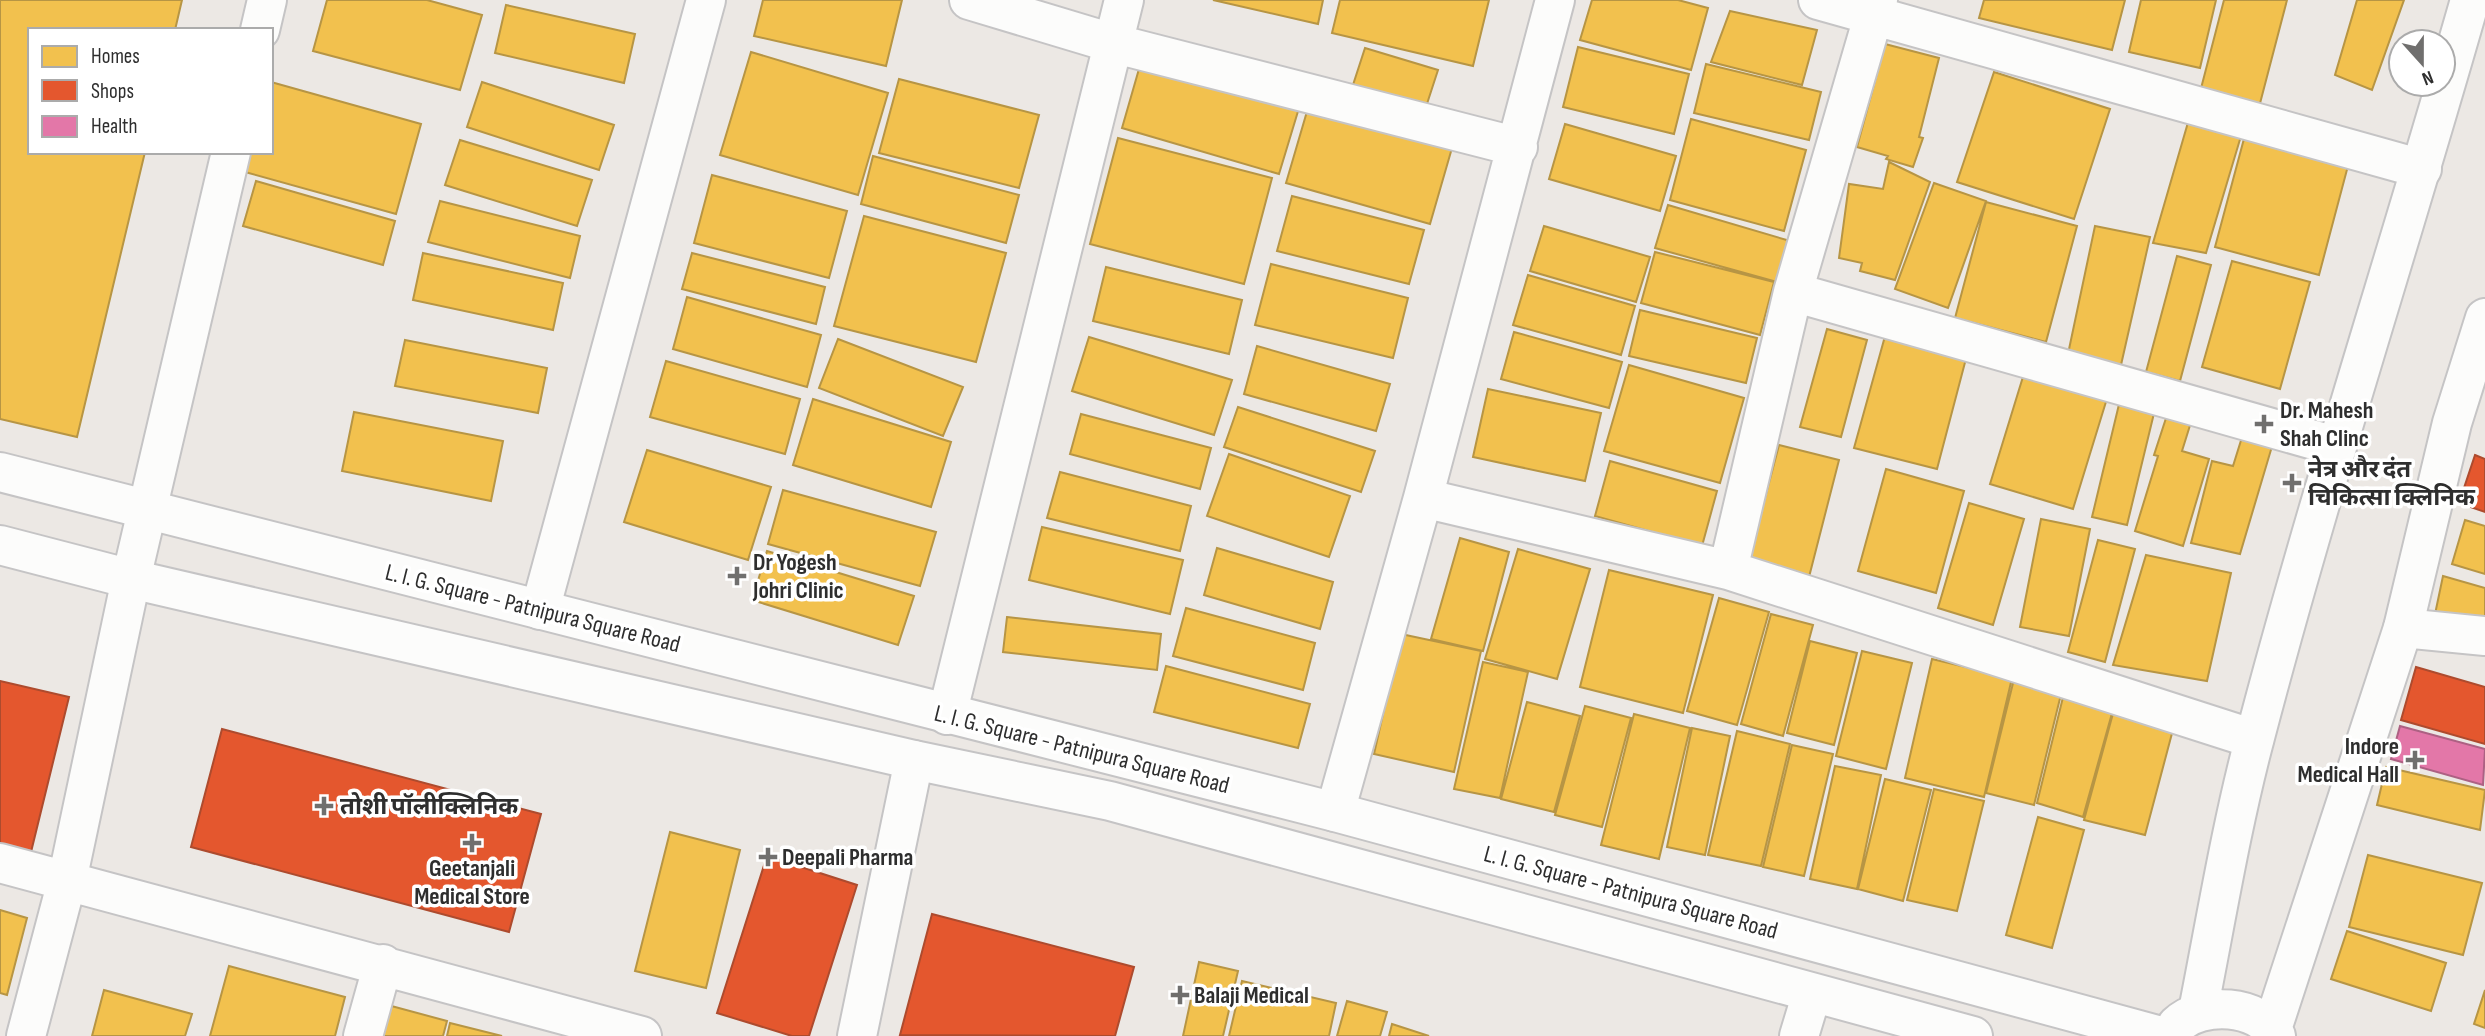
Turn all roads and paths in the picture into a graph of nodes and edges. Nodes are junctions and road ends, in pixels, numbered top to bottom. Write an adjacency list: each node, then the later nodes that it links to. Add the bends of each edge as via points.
1 (267, 0): 9 (street)
2 (706, 0): 23 (street)
3 (970, 0): 10 (street)
4 (1124, 0): 10 (street)
5 (1555, 0): 11 (street)
6 (1818, 0): 8 (street)
7 (2469, 0): 13 (street)
8 (1876, 8): 13 (street); 14 (street)
9 (260, 28)
10 (1112, 43): 11 (street); 26 (street)
11 (1518, 147): 18 (street)
12 (231, 154): 19 (street)
13 (2421, 169): 16 (street)
14 (1793, 292): 16 (street); 21 (street)
15 (2485, 318): 24 (street, via 2452,423)
16 (2334, 446): 27 (street)
17 (0, 472): 19 (street, L. I. G. Square - Patnipura Square Road)
18 (1423, 498): 21 (street); 29 (street)
19 (148, 510): 22 (street); 23 (street, L. I. G. Square - Patnipura Square Road)
20 (0, 545): 22 (street, L. I. G. Square - Patnipura Square Road)
21 (1728, 570): 27 (street)
22 (131, 579): 28 (street, L. I. G. Square - Patnipura Square Road); 31 (street)
23 (540, 610): 26 (street, L. I. G. Square - Patnipura Square Road)
24 (2403, 628): 25 (street); 36 (street)
25 (2485, 636)
26 (947, 715): 29 (street, L. I. G. Square - Patnipura Square Road)
27 (2254, 739): 34 (street)
28 (914, 760): 33 (street, L. I. G. Square - Patnipura Square Road, via 1110,801); 40 (street)
29 (1335, 813): 43 (street, L. I. G. Square - Patnipura Square Road)
30 (0, 863): 31 (street)
31 (67, 881): 32 (street); 37 (street)
32 (383, 964): 35 (street); 38 (street)
33 (1811, 993): 41 (street); 42 (street, L. I. G. Square - Patnipura Square Road)
34 (2198, 1011): 36 (street, via 2246,1013); 43 (street)
35 (539, 1022): 39 (street)
36 (2274, 1032)
37 (26, 1036)
38 (363, 1036)
39 (642, 1036)
40 (857, 1036)
41 (1800, 1036)
42 (1973, 1036)
43 (2163, 1036)

